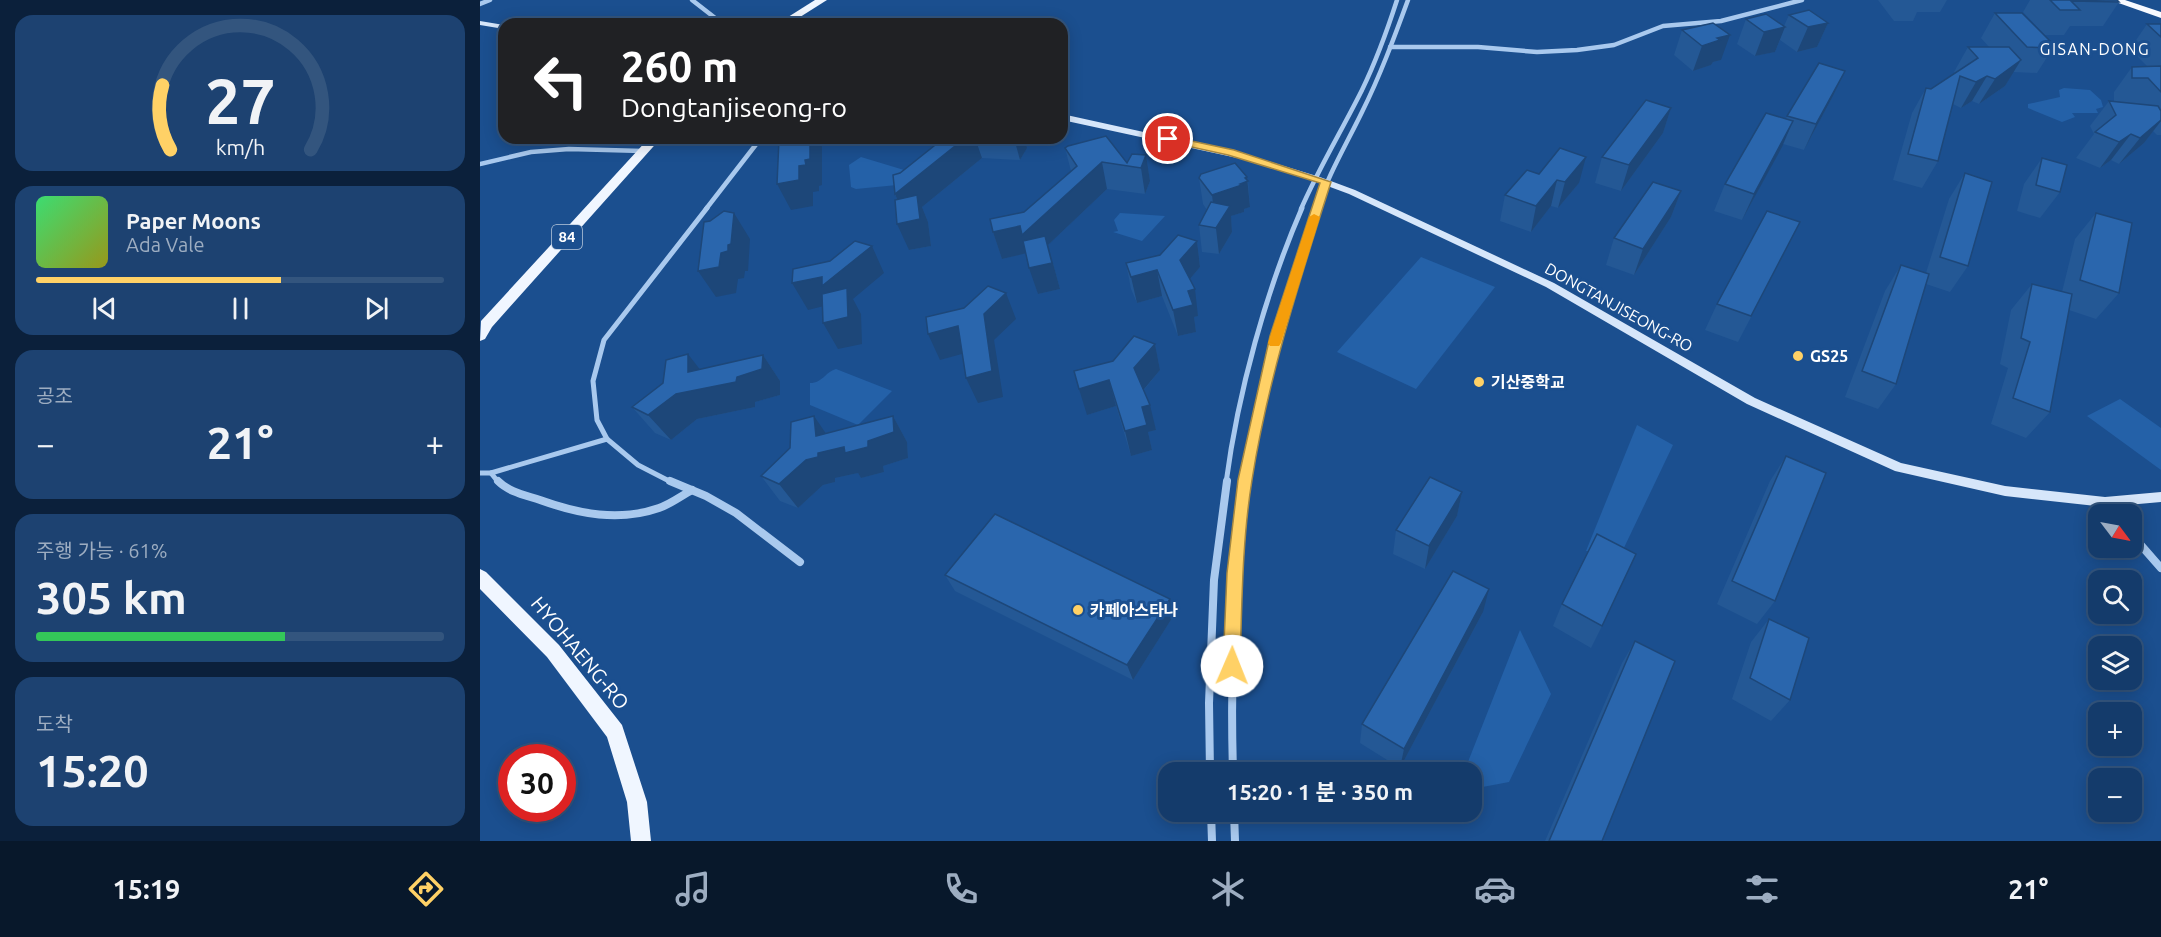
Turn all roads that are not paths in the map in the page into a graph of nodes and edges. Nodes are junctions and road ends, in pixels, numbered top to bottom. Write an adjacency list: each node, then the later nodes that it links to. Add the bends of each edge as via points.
1 (490, 0): 8 (street)
2 (692, 0): 10 (street)
3 (822, 0): 11 (main road)
4 (1397, 0): 20 (street, via 1384,40)
5 (1408, 0): 14 (street)
6 (1802, 0): 14 (street, via 1721,21 1664,26 1614,45 1577,50)
7 (2115, 0): 9 (highway)
8 (480, 4)
9 (2161, 15)
10 (715, 18)
11 (792, 18)
12 (480, 23): 13 (main road)
13 (498, 26)
14 (1390, 47): 20 (street, via 1363,111)
15 (1068, 118): 20 (main road, DONGTANJISEONG-RO, via 1230,152)
16 (650, 144): 18 (main road, 84)
17 (756, 144): 22 (street, via 604,340 593,381 597,420)
18 (644, 151): 19 (street, via 531,152); 21 (main road, 84, via 486,324)
19 (480, 164)
20 (1321, 180): 27 (main road, DONGTANJISEONG-RO, via 1550,285 1751,401 1899,467 2005,491); 32 (street, via 1286,250 1233,432 1214,580); 33 (street, via 1276,336 1245,480 1233,618)
21 (480, 336)
22 (607, 439): 24 (street); 25 (street, via 638,465)
23 (480, 473): 24 (street)
24 (491, 473): 25 (street, via 499,486 596,517 630,516 660,508)
25 (692, 490): 29 (street, via 736,513)
26 (2161, 497): 27 (main road, DONGTANJISEONG-RO)
27 (2105, 502)
28 (2142, 546): 30 (street)
29 (800, 562)
30 (2161, 568)
31 (480, 577): 36 (main road, HYOHAENG-RO, via 552,651 615,732 637,802)
32 (1210, 762)
33 (1233, 762)
34 (1211, 822): 37 (street)
35 (1234, 822): 38 (street)
36 (641, 841)
37 (1212, 841)
38 (1235, 841)

